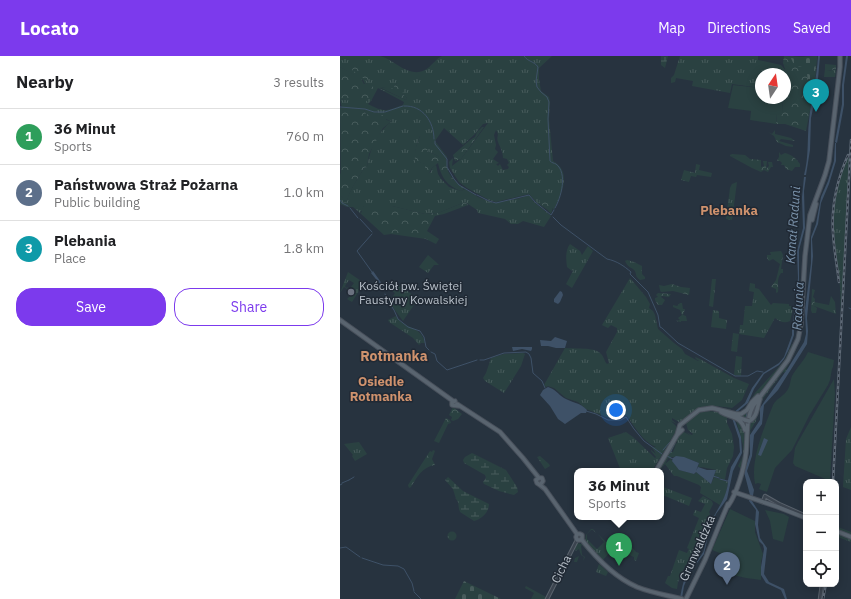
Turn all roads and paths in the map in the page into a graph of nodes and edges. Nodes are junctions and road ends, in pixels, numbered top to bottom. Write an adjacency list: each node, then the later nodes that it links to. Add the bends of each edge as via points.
1 (840, 56): 3 (main road, Grunwaldzka, via 830,156 812,208 809,226 799,335 791,356)
2 (340, 320): 14 (main road, via 448,399 500,432 538,478 542,479 545,489)
3 (761, 395): 6 (main road, via 746,411); 6 (main road, via 752,419); 7 (main road, Grunwaldzka, via 748,417)
4 (696, 413): 5 (main road, via 708,410); 5 (main road, via 712,408); 8 (main road, via 679,426 681,429)
5 (731, 414): 6 (main road)
6 (737, 416): 7 (main road, via 743,423)
7 (746, 433): 9 (main road, Grunwaldzka, via 746,452)
8 (657, 468)
9 (735, 491): 10 (main road); 21 (main road, Grunwaldzka)
10 (763, 502): 11 (main road); 12 (street, via 765,496)
11 (803, 516)
12 (803, 516)
13 (839, 532): 15 (main road)
14 (577, 534): 16 (main road); 17 (main road, via 582,535)
15 (851, 537)
16 (577, 540): 17 (main road); 20 (street, Cicha)
17 (582, 540): 19 (main road, via 600,562 621,578 641,588)
18 (822, 587): 22 (street)
19 (679, 598)
20 (547, 599)
21 (686, 599)
22 (820, 599)

